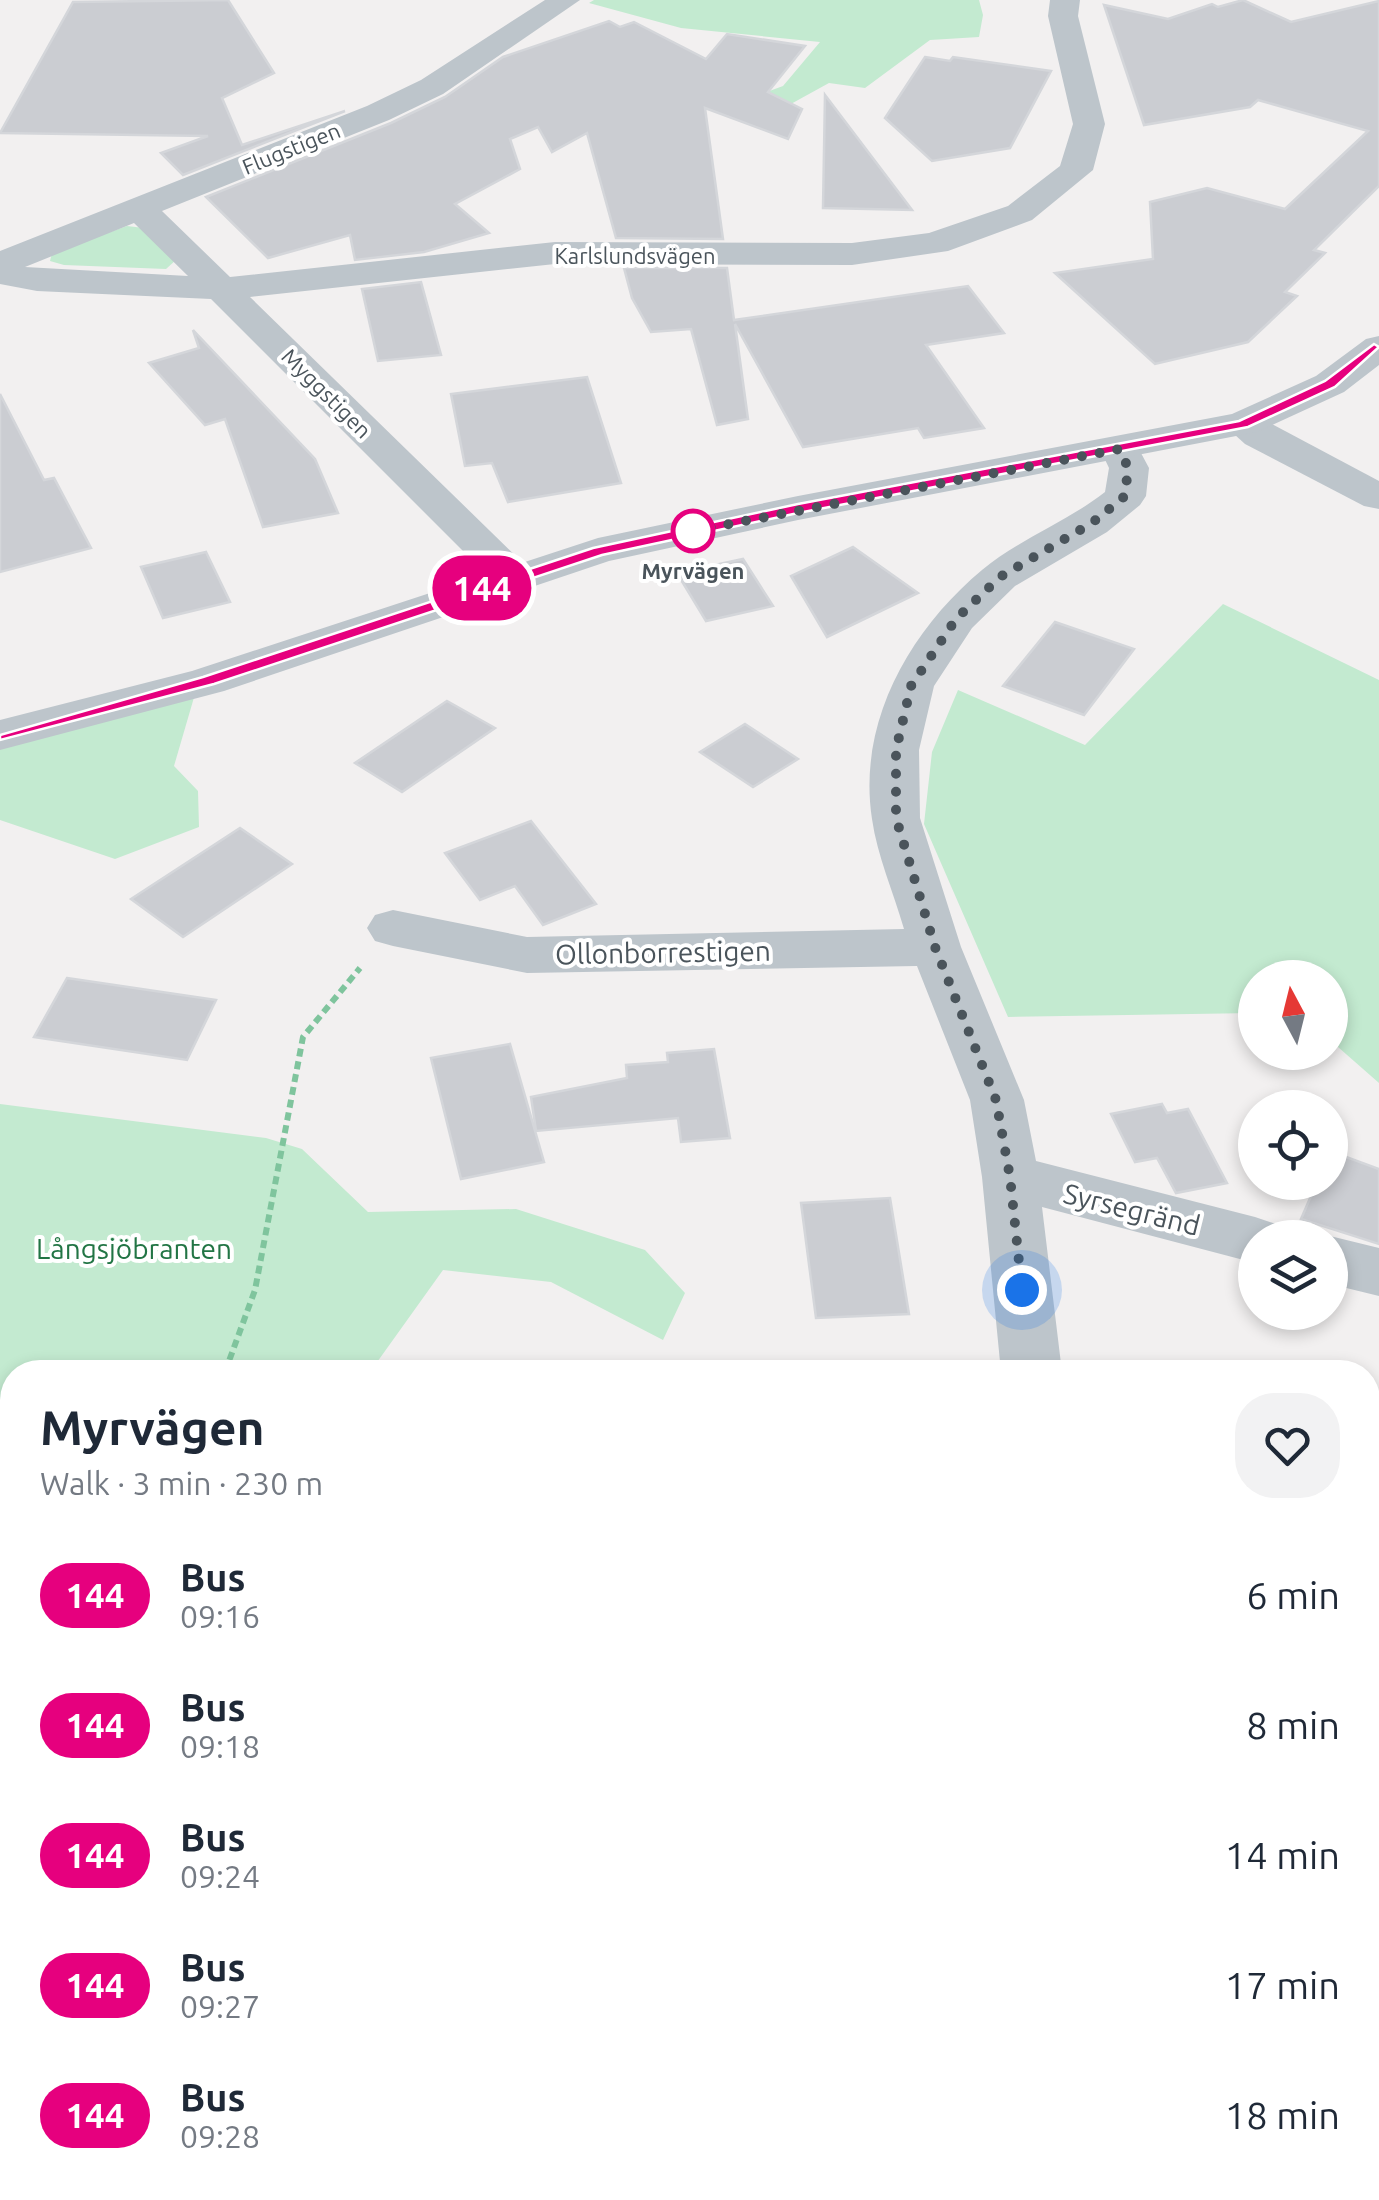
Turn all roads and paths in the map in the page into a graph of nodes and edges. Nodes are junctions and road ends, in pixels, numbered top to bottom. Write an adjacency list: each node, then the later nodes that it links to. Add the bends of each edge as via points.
1 (565, 0): 3 (street, Flugstigen, via 432,87)
2 (1065, 0): 6 (street, Karlslundsvägen, via 1063,16 1089,124 1086,148 1076,170 1051,192 982,229 852,254 556,254)
3 (141, 210): 4 (street, Flugstigen); 6 (street, Myggstigen)
4 (0, 264)
5 (0, 273): 6 (street, Karlslundsvägen)
6 (224, 289): 11 (street, Myggstigen)
7 (1379, 347): 8 (street, via 1330,384)
8 (1243, 424): 9 (street); 10 (street)
9 (1120, 449): 11 (street, via 780,512); 14 (street, via 1128,468 1125,496 1000,577 956,619 911,686 896,750 896,818)
10 (1379, 496)
11 (512, 577): 12 (street, via 208,680)
12 (0, 735)
13 (393, 928): 14 (street, Ollonborrestigen, via 526,955); 19 (path, via 303,1037 255,1290)
14 (935, 947): 15 (street, via 996,1100)
15 (1010, 1177): 16 (street, Syrsegränd); 20 (street)
16 (1238, 1236)
17 (1348, 1264): 18 (street)
18 (1379, 1272)
19 (229, 1360)
20 (1029, 1360)

